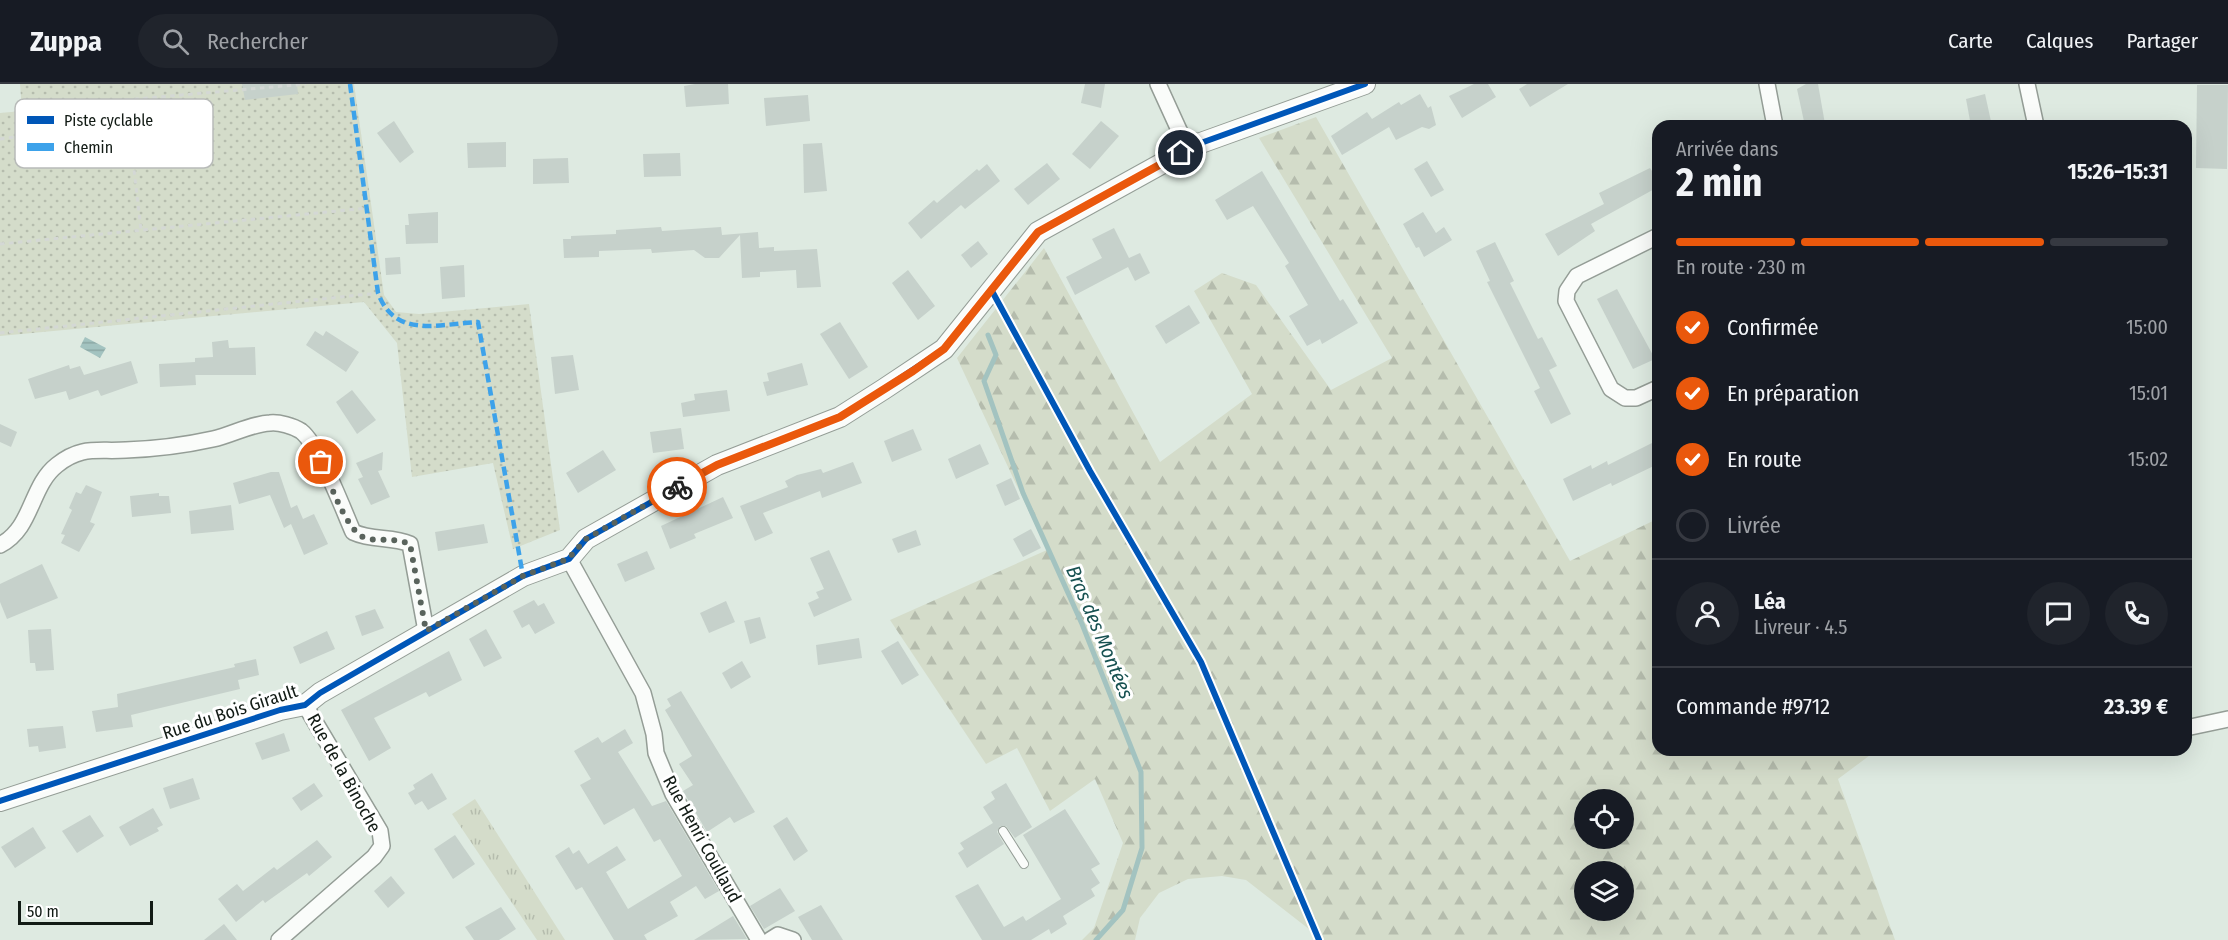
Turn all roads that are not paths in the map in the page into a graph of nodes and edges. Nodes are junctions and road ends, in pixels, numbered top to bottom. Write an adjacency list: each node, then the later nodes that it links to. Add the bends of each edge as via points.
1 (1158, 84): 7 (street)
2 (1365, 84): 7 (street, via 1198,144)
3 (1767, 84): 5 (street)
4 (2027, 84): 6 (street)
5 (1774, 120)
6 (2035, 120)
7 (1184, 141): 11 (street, Rue du Bois Girault, via 1181,153 1038,232 944,349 840,417 717,465 655,499 586,539)
8 (1652, 239): 9 (street, via 1576,276 1566,301 1611,389 1625,398)
9 (1652, 391)
10 (0, 545): 12 (street, via 21,529 55,466 72,455 90,449 126,450 213,439 272,423 301,431 312,445 353,532 366,538 410,544)
11 (568, 559): 12 (street, Rue du Bois Girault, via 523,576); 20 (street, Rue Henri Coullaud, via 643,693 656,753 673,794)
12 (426, 631): 13 (street, Rue du Bois Girault)
13 (305, 705): 16 (street, Rue du Bois Girault); 19 (street, Rue de la Binoche, via 380,831 382,846)
14 (2228, 719): 15 (street)
15 (2192, 727)
16 (0, 801)
17 (1003, 831): 18 (lane)
18 (1024, 864)
19 (279, 940)
20 (759, 940)
21 (770, 940): 22 (street, via 778,935)
22 (793, 940)

